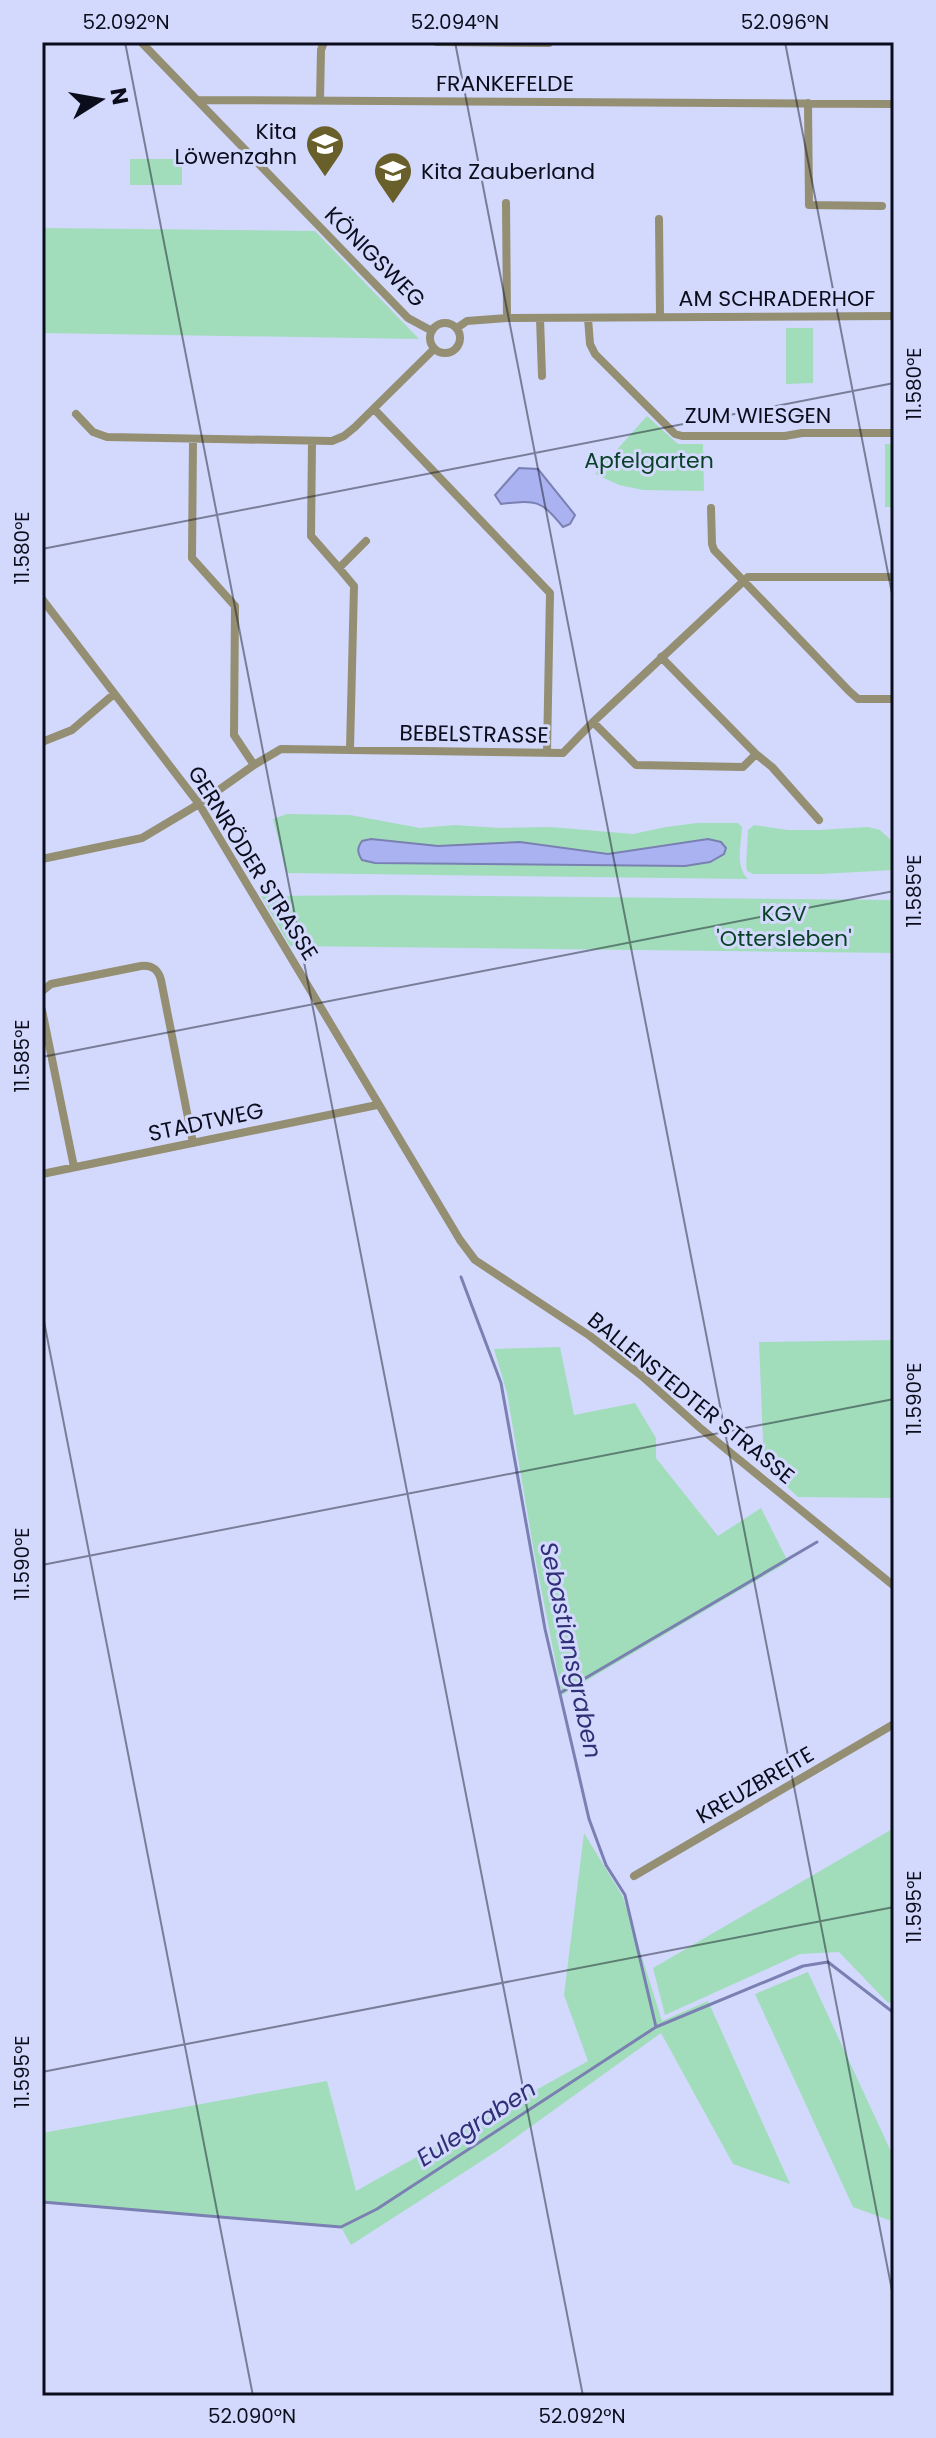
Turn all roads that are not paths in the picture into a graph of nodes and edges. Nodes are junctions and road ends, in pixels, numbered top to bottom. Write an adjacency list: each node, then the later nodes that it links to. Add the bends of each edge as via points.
1 (141, 42): 5 (street)
2 (324, 42): 6 (street)
3 (437, 42): 4 (street)
4 (549, 43)
5 (197, 100): 6 (street, FRANKEFELDE); 18 (street, KÖNIGSWEG, via 408,318)
6 (320, 100): 7 (street, FRANKEFELDE)
7 (808, 103): 8 (street, FRANKEFELDE); 10 (street, via 809,205)
8 (894, 104)
9 (506, 203): 14 (street)
10 (882, 206)
11 (659, 219): 12 (street, AM SCHRADERHOF)
12 (660, 316): 13 (street, AM SCHRADERHOF); 16 (street, AM SCHRADERHOF)
13 (894, 316)
14 (507, 318): 15 (street, AM SCHRADERHOF); 17 (street, AM SCHRADERHOF, via 467,321)
15 (540, 318): 16 (street, AM SCHRADERHOF); 20 (street)
16 (588, 318): 23 (street, ZUM WIESGEN, via 595,354 675,434)
17 (457, 328): 18 (street, AM SCHRADERHOF, via 446,323); 19 (street, via 460,339 455,349)
18 (432, 331): 19 (street)
19 (434, 349): 21 (street)
20 (542, 376)
21 (374, 409): 25 (street, via 344,436); 38 (street, via 550,593)
22 (76, 414): 24 (street, via 93,432 107,437)
23 (894, 433)
24 (193, 439): 25 (street); 40 (street, via 192,558 235,606 233,733)
25 (312, 441): 28 (street, via 311,536)
26 (711, 508): 30 (street, via 714,550)
27 (366, 541): 28 (street)
28 (339, 568): 37 (street, via 354,586)
29 (894, 577): 30 (street)
30 (744, 580): 32 (street, BEBELSTRASSE); 34 (street, via 858,699)
31 (42, 599): 33 (street, GERNRÖDER STRASSE)
32 (661, 657): 35 (street, BEBELSTRASSE); 39 (street)
33 (114, 694): 36 (street, via 72,730); 41 (street, GERNRÖDER STRASSE)
34 (894, 699)
35 (593, 722): 38 (street, BEBELSTRASSE, via 563,753); 39 (street, via 636,765 743,767)
36 (42, 742)
37 (350, 749): 38 (street, BEBELSTRASSE); 40 (street, BEBELSTRASSE, via 281,749)
38 (547, 753)
39 (756, 754): 42 (street)
40 (254, 765): 41 (street, BEBELSTRASSE)
41 (199, 804): 43 (street, BEBELSTRASSE, via 142,838); 46 (street, GERNRÖDER STRASSE)
42 (819, 820)
43 (42, 859)
44 (42, 991): 47 (street, via 51,984 141,966 155,969)
45 (42, 1010): 49 (street)
46 (377, 1105): 47 (street, STADTWEG); 48 (street, GERNRÖDER STRASSE)
47 (193, 1143): 49 (street, STADTWEG)
48 (413, 1161): 51 (street, BALLENSTEDTER STRASSE, via 475,1260 642,1376)
49 (74, 1167): 50 (street, STADTWEG)
50 (42, 1174)
51 (894, 1586)
52 (894, 1724): 53 (street, KREUZBREITE)
53 (634, 1876)

